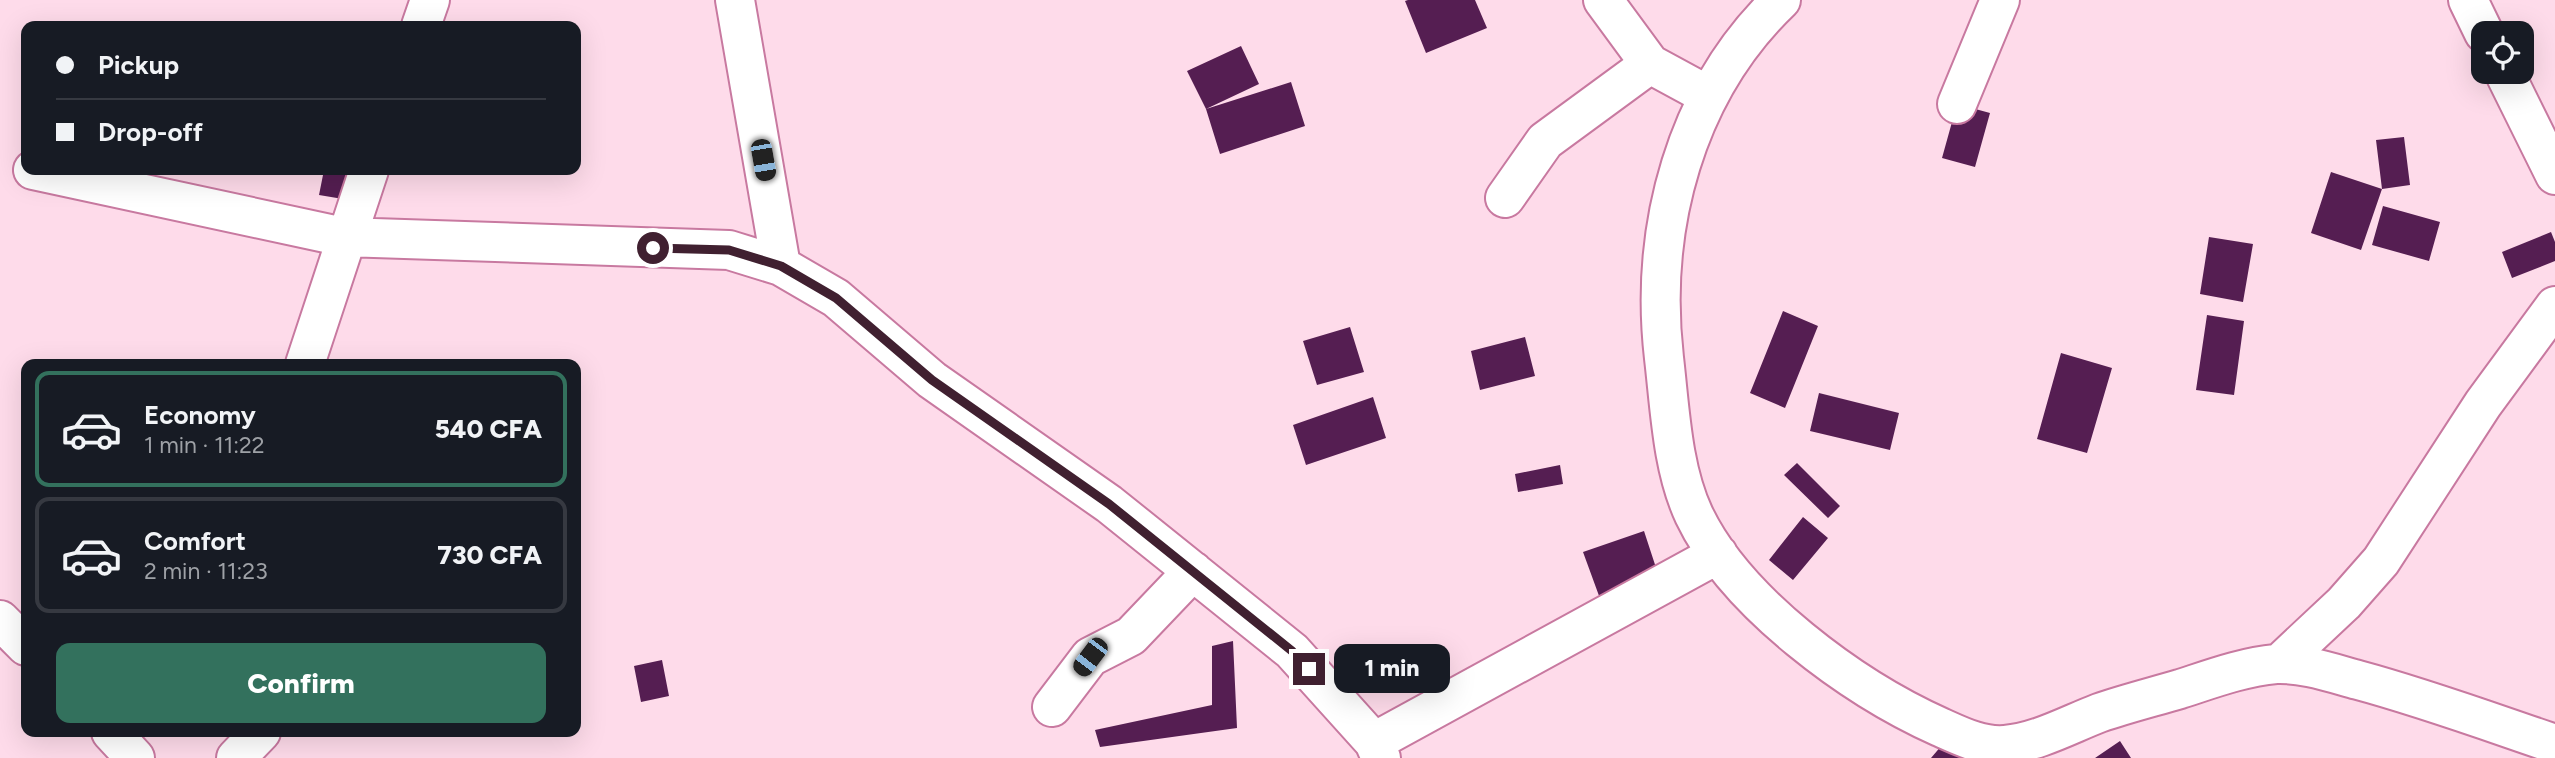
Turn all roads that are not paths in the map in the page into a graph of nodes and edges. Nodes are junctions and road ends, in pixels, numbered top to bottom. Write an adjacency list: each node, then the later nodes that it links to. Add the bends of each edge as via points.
1 (430, 0): 7 (street)
2 (735, 0): 20 (street)
3 (1603, 0): 9 (street)
4 (1781, 0): 11 (street, via 1718,75)
5 (2000, 0): 12 (street)
6 (2468, 0): 8 (street)
7 (423, 21)
8 (2478, 21)
9 (1650, 64): 11 (street); 18 (street, via 1545,141)
10 (2510, 84): 17 (street)
11 (1709, 96): 23 (street, via 1675,174 1659,295 1677,458 1693,513)
12 (1957, 104)
13 (0, 163): 14 (street)
14 (21, 167)
15 (56, 175): 19 (street)
16 (367, 175): 19 (street)
17 (2555, 175)
18 (1505, 198)
19 (344, 237): 20 (street, via 729,250); 22 (street)
20 (781, 266): 24 (street, via 836,298 932,380 1109,504)
21 (2555, 306): 27 (street, via 2483,404 2381,561)
22 (307, 359)
23 (1718, 554): 27 (street, via 1767,609 1834,666 1897,708 1970,740 2000,746 2028,742 2101,712 2243,669); 33 (street)
24 (1193, 571): 28 (street, via 1131,636 1090,657); 33 (street, via 1292,651)
25 (0, 620): 26 (street)
26 (21, 641)
27 (2279, 664): 32 (street, via 2315,668 2384,687)
28 (1052, 707)
29 (116, 737): 34 (street)
30 (256, 737): 35 (street)
31 (271, 737): 36 (street)
32 (2555, 744)
33 (1378, 750)
34 (135, 758)
35 (236, 758)
36 (274, 758)

